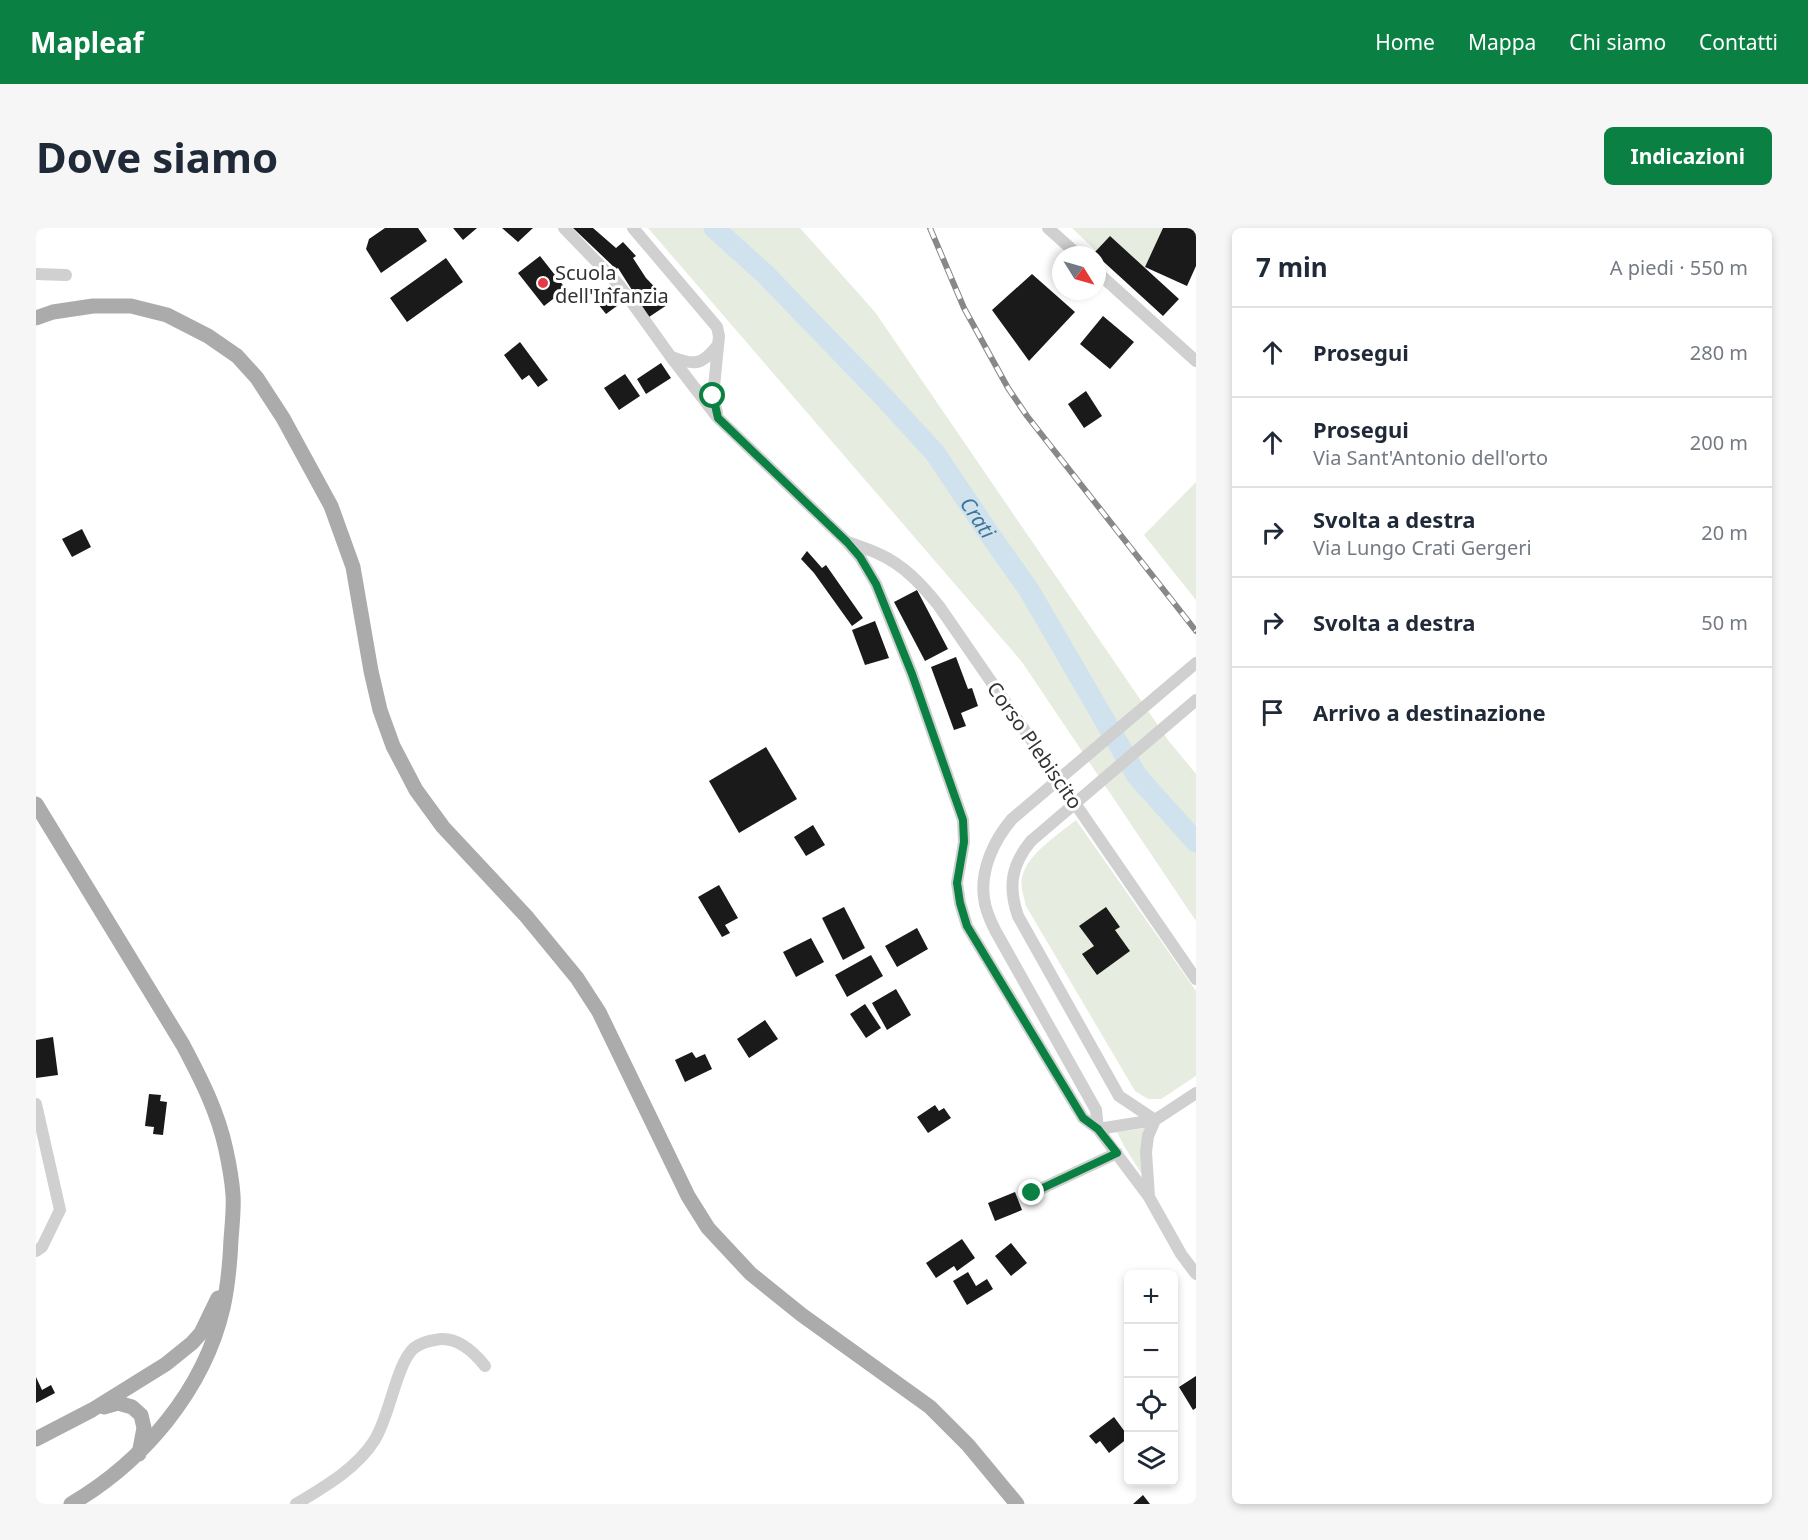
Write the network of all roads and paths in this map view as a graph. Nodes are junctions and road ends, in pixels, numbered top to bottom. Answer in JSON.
{"nodes":[{"id":1,"x":564,"y":228,"type":"edge"},
{"id":2,"x":633,"y":228,"type":"edge"},
{"id":3,"x":1048,"y":228,"type":"edge"},
{"id":4,"x":1061,"y":228,"type":"edge"},
{"id":5,"x":1068,"y":246,"type":"edge"},
{"id":6,"x":1071,"y":246,"type":"edge"},
{"id":7,"x":36,"y":274,"type":"edge"},
{"id":8,"x":66,"y":274,"type":"dead end"},
{"id":9,"x":1106,"y":280,"type":"edge"},
{"id":10,"x":36,"y":318,"type":"edge"},
{"id":11,"x":718,"y":345,"type":"junction"},
{"id":12,"x":670,"y":357,"type":"junction"},
{"id":13,"x":1196,"y":361,"type":"edge"},
{"id":14,"x":718,"y":418,"type":"junction"},
{"id":15,"x":847,"y":542,"type":"junction"},
{"id":16,"x":1196,"y":663,"type":"edge"},
{"id":17,"x":1196,"y":700,"type":"edge"},
{"id":18,"x":36,"y":804,"type":"edge"},
{"id":19,"x":1196,"y":979,"type":"edge"},
{"id":20,"x":1196,"y":1093,"type":"edge"},
{"id":21,"x":36,"y":1106,"type":"edge"},
{"id":22,"x":1155,"y":1120,"type":"junction"},
{"id":23,"x":1098,"y":1129,"type":"junction"},
{"id":24,"x":1117,"y":1153,"type":"junction"},
{"id":25,"x":1032,"y":1193,"type":"dead end"},
{"id":26,"x":1149,"y":1197,"type":"junction"},
{"id":27,"x":36,"y":1251,"type":"edge"},
{"id":28,"x":229,"y":1273,"type":"junction"},
{"id":29,"x":1196,"y":1274,"type":"edge"},
{"id":30,"x":485,"y":1366,"type":"dead end"},
{"id":31,"x":92,"y":1410,"type":"junction"},
{"id":32,"x":36,"y":1439,"type":"edge"},
{"id":33,"x":139,"y":1454,"type":"junction"},
{"id":34,"x":71,"y":1504,"type":"edge"},
{"id":35,"x":296,"y":1504,"type":"edge"},
{"id":36,"x":1017,"y":1504,"type":"edge"}],
"edges":[{"from":1,"to":12,"type":"street"},
{"from":2,"to":11,"type":"street"},
{"from":3,"to":5,"type":"street"},
{"from":4,"to":6,"type":"street"},
{"from":7,"to":8,"type":"street"},
{"from":9,"to":13,"type":"street"},
{"from":10,"to":36,"type":"main road"},
{"from":11,"to":12,"type":"street"},
{"from":11,"to":14,"type":"street"},
{"from":12,"to":14,"type":"street"},
{"from":14,"to":15,"type":"street"},
{"from":15,"to":19,"type":"street","name":"Corso Plebiscito"},
{"from":15,"to":23,"type":"street"},
{"from":16,"to":23,"type":"street","bridge":true},
{"from":17,"to":22,"type":"street","bridge":true},
{"from":18,"to":28,"type":"main road"},
{"from":20,"to":22,"type":"street"},
{"from":21,"to":27,"type":"street"},
{"from":22,"to":23,"type":"street"},
{"from":22,"to":26,"type":"street"},
{"from":23,"to":24,"type":"street"},
{"from":24,"to":25,"type":"street"},
{"from":24,"to":26,"type":"street"},
{"from":26,"to":29,"type":"street"},
{"from":28,"to":31,"type":"main road"},
{"from":28,"to":33,"type":"main road"},
{"from":30,"to":35,"type":"street"},
{"from":31,"to":32,"type":"main road"},
{"from":31,"to":33,"type":"main road"},
{"from":33,"to":34,"type":"main road"}]}
